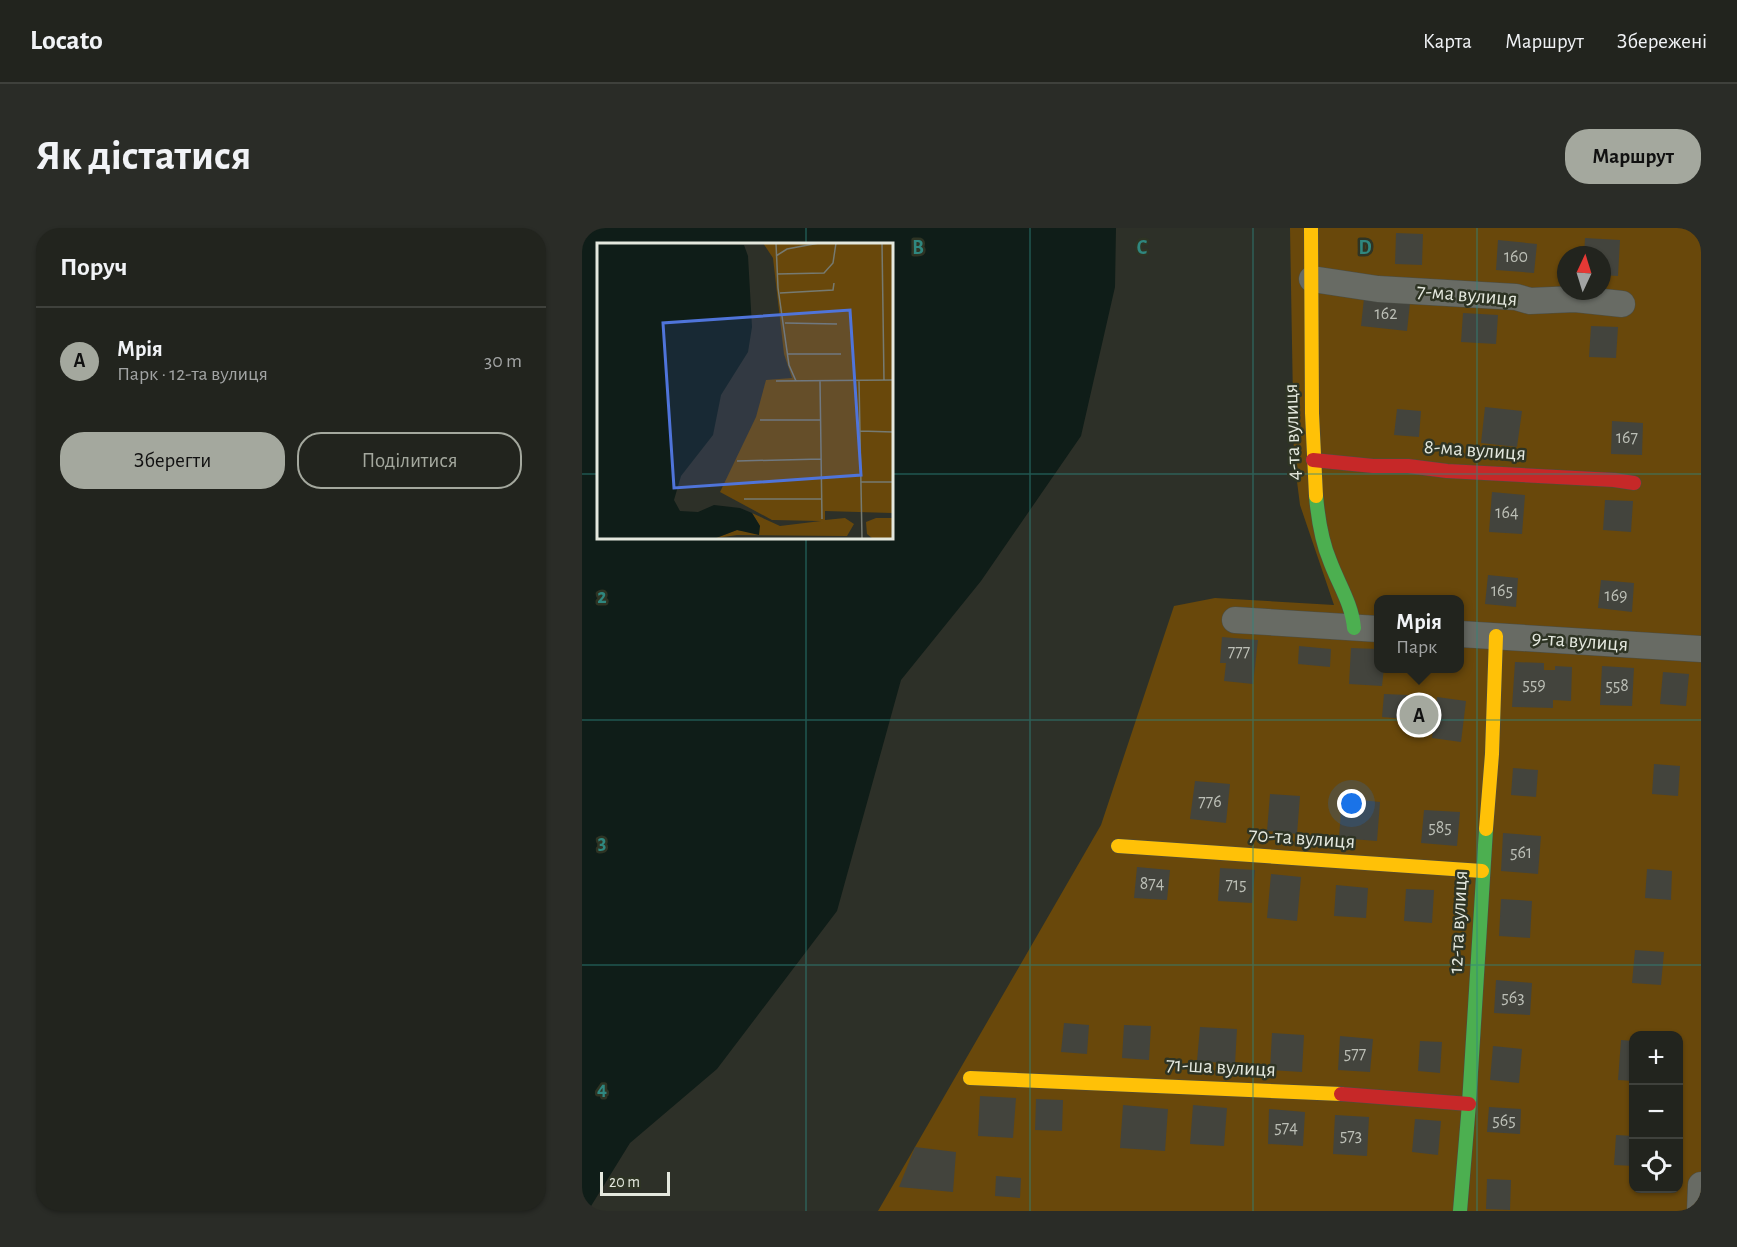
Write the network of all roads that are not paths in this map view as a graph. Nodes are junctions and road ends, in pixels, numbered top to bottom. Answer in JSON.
{"nodes":[{"id":1,"x":1311,"y":228,"type":"edge"},
{"id":2,"x":1312,"y":279,"type":"junction"},
{"id":3,"x":1622,"y":304,"type":"dead end"},
{"id":4,"x":1313,"y":460,"type":"junction"},
{"id":5,"x":1634,"y":483,"type":"dead end"},
{"id":6,"x":1235,"y":620,"type":"dead end"},
{"id":7,"x":1366,"y":628,"type":"edge"},
{"id":8,"x":1464,"y":634,"type":"edge"},
{"id":9,"x":1496,"y":636,"type":"junction"},
{"id":10,"x":1701,"y":649,"type":"edge"},
{"id":11,"x":1118,"y":846,"type":"dead end"},
{"id":12,"x":1482,"y":871,"type":"junction"},
{"id":13,"x":970,"y":1078,"type":"dead end"},
{"id":14,"x":1469,"y":1104,"type":"junction"},
{"id":15,"x":1701,"y":1185,"type":"edge"},
{"id":16,"x":1461,"y":1211,"type":"edge"},
{"id":17,"x":1700,"y":1211,"type":"edge"}],
"edges":[{"from":1,"to":2,"type":"street","name":"4-та вулиця"},
{"from":2,"to":3,"type":"street","name":"7-ма вулиця"},
{"from":2,"to":4,"type":"street","name":"4-та вулиця"},
{"from":4,"to":5,"type":"street","name":"8-ма вулиця"},
{"from":4,"to":7,"type":"street","name":"4-та вулиця"},
{"from":6,"to":7,"type":"street"},
{"from":8,"to":9,"type":"street","name":"9-та вулиця"},
{"from":9,"to":10,"type":"street","name":"9-та вулиця"},
{"from":9,"to":12,"type":"street","name":"12-та вулиця"},
{"from":11,"to":12,"type":"street","name":"70-та вулиця"},
{"from":12,"to":14,"type":"street","name":"12-та вулиця"},
{"from":13,"to":14,"type":"street","name":"71-ша вулиця"},
{"from":14,"to":16,"type":"street","name":"12-та вулиця"},
{"from":15,"to":17,"type":"street"}]}
